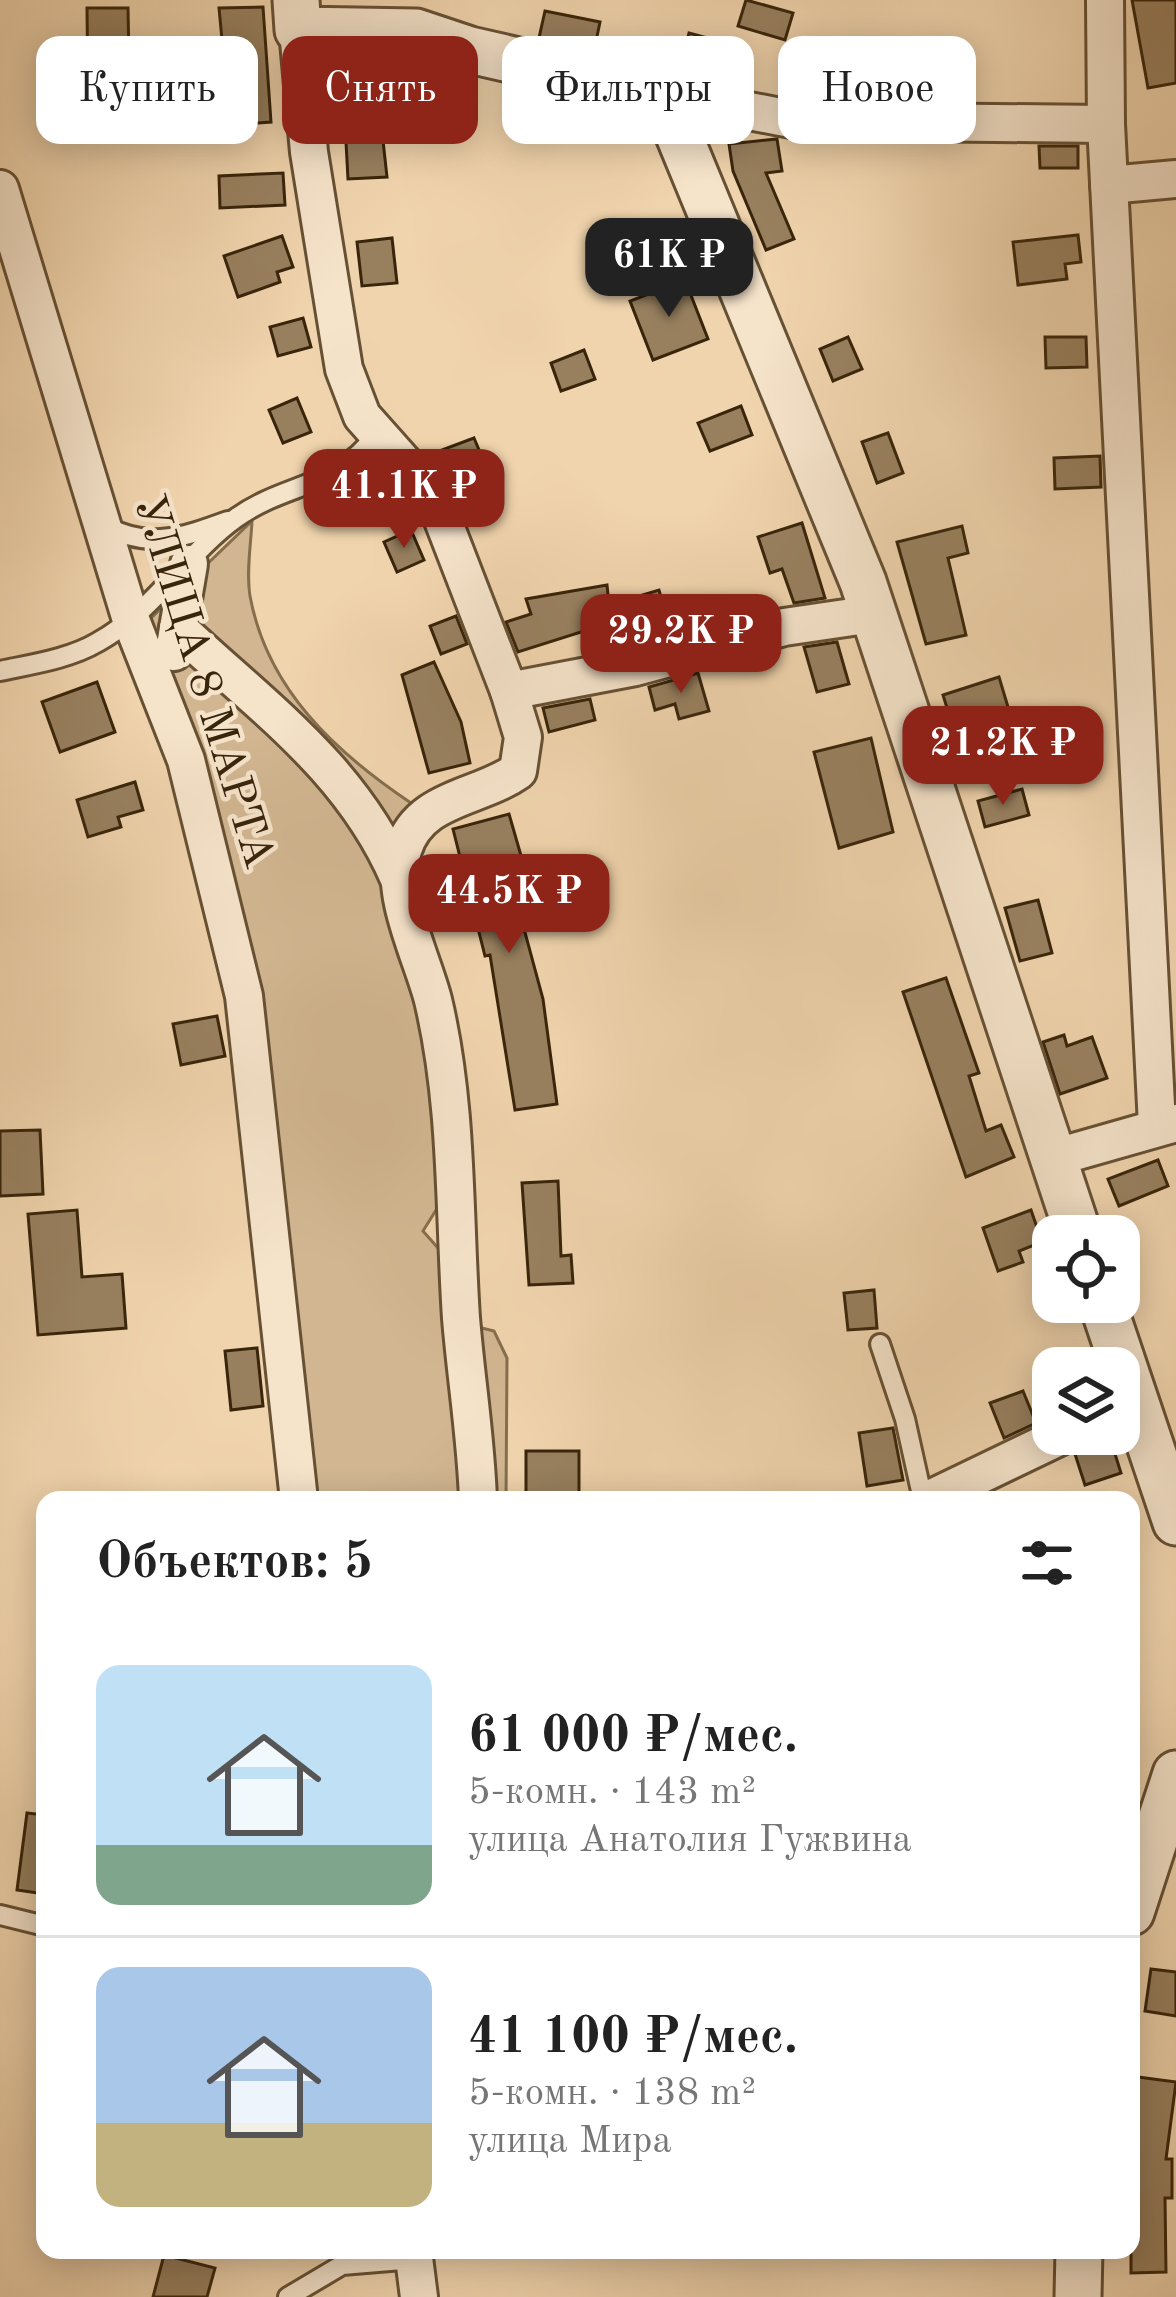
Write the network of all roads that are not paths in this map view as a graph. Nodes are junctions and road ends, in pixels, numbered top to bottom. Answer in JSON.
{"nodes":[{"id":1,"x":1105,"y":0,"type":"edge"},
{"id":2,"x":297,"y":15,"type":"edge"},
{"id":3,"x":502,"y":57,"type":"edge"},
{"id":4,"x":754,"y":113,"type":"edge"},
{"id":5,"x":1106,"y":124,"type":"junction"},
{"id":6,"x":682,"y":144,"type":"edge"},
{"id":7,"x":1176,"y":179,"type":"edge"},
{"id":8,"x":1109,"y":185,"type":"junction"},
{"id":9,"x":0,"y":189,"type":"edge"},
{"id":10,"x":377,"y":434,"type":"junction"},
{"id":11,"x":236,"y":518,"type":"junction"},
{"id":12,"x":102,"y":524,"type":"junction"},
{"id":13,"x":189,"y":563,"type":"junction"},
{"id":14,"x":873,"y":614,"type":"junction"},
{"id":15,"x":131,"y":620,"type":"junction"},
{"id":16,"x":178,"y":628,"type":"junction"},
{"id":17,"x":0,"y":671,"type":"edge"},
{"id":18,"x":509,"y":691,"type":"junction"},
{"id":19,"x":166,"y":709,"type":"junction"},
{"id":20,"x":400,"y":880,"type":"junction"},
{"id":21,"x":1165,"y":1021,"type":"edge"},
{"id":22,"x":1166,"y":1124,"type":"edge"},
{"id":23,"x":1053,"y":1158,"type":"junction"},
{"id":24,"x":1072,"y":1215,"type":"edge"},
{"id":25,"x":880,"y":1344,"type":"dead end"},
{"id":26,"x":1140,"y":1436,"type":"edge"},
{"id":27,"x":1032,"y":1450,"type":"edge"},
{"id":28,"x":298,"y":1491,"type":"edge"},
{"id":29,"x":477,"y":1491,"type":"edge"},
{"id":30,"x":923,"y":1491,"type":"edge"},
{"id":31,"x":944,"y":1491,"type":"edge"},
{"id":32,"x":1176,"y":1522,"type":"edge"},
{"id":33,"x":1174,"y":1785,"type":"edge"},
{"id":34,"x":1140,"y":1885,"type":"edge"},
{"id":35,"x":0,"y":1916,"type":"edge"},
{"id":36,"x":36,"y":1924,"type":"edge"},
{"id":37,"x":385,"y":2259,"type":"edge"},
{"id":38,"x":414,"y":2259,"type":"edge"},
{"id":39,"x":1079,"y":2259,"type":"edge"},
{"id":40,"x":288,"y":2297,"type":"edge"},
{"id":41,"x":419,"y":2297,"type":"edge"},
{"id":42,"x":1078,"y":2297,"type":"edge"}],
"edges":[{"from":1,"to":5,"type":"street"},
{"from":2,"to":3,"type":"street"},
{"from":2,"to":10,"type":"street"},
{"from":4,"to":5,"type":"street"},
{"from":5,"to":8,"type":"street"},
{"from":6,"to":14,"type":"street"},
{"from":7,"to":8,"type":"street"},
{"from":8,"to":21,"type":"street"},
{"from":9,"to":12,"type":"street","name":"УЛИЦА 8 МАРТА"},
{"from":10,"to":11,"type":"lane"},
{"from":10,"to":18,"type":"street"},
{"from":11,"to":12,"type":"lane"},
{"from":11,"to":13,"type":"lane"},
{"from":12,"to":15,"type":"street","name":"УЛИЦА 8 МАРТА"},
{"from":13,"to":15,"type":"lane"},
{"from":13,"to":16,"type":"street"},
{"from":14,"to":18,"type":"street"},
{"from":14,"to":23,"type":"street"},
{"from":15,"to":17,"type":"lane"},
{"from":15,"to":19,"type":"street","name":"УЛИЦА 8 МАРТА"},
{"from":16,"to":19,"type":"street"},
{"from":16,"to":20,"type":"street"},
{"from":18,"to":20,"type":"street"},
{"from":19,"to":28,"type":"street","name":"УЛИЦА 8 МАРТА"},
{"from":20,"to":29,"type":"street"},
{"from":21,"to":22,"type":"street"},
{"from":22,"to":23,"type":"street"},
{"from":23,"to":24,"type":"street"},
{"from":25,"to":30,"type":"lane"},
{"from":26,"to":32,"type":"street"},
{"from":27,"to":31,"type":"street"},
{"from":33,"to":34,"type":"street"},
{"from":35,"to":36,"type":"lane"},
{"from":37,"to":40,"type":"lane"},
{"from":38,"to":41,"type":"street"},
{"from":39,"to":42,"type":"street"}]}
